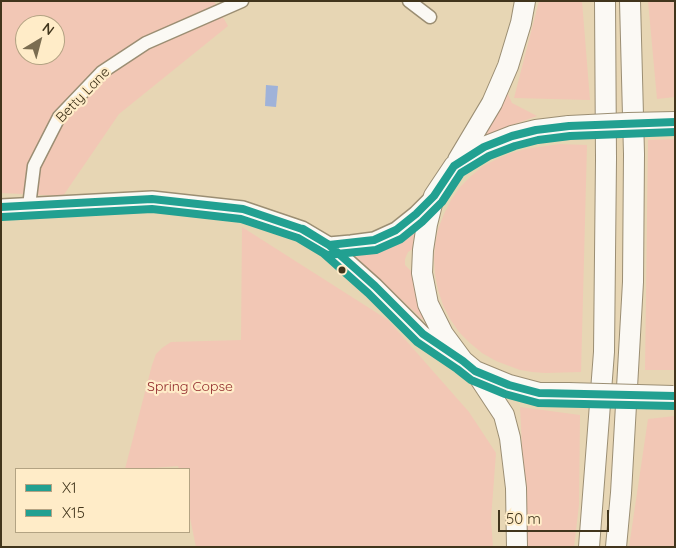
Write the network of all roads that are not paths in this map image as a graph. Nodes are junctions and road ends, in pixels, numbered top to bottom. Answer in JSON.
{"nodes":[{"id":1,"x":242,"y":1,"type":"edge"},
{"id":2,"x":409,"y":1,"type":"edge"},
{"id":3,"x":525,"y":1,"type":"edge"},
{"id":4,"x":605,"y":1,"type":"edge"},
{"id":5,"x":630,"y":1,"type":"edge"},
{"id":6,"x":430,"y":17,"type":"dead end"},
{"id":7,"x":675,"y":122,"type":"edge"},
{"id":8,"x":454,"y":166,"type":"junction"},
{"id":9,"x":434,"y":196,"type":"junction"},
{"id":10,"x":29,"y":206,"type":"junction"},
{"id":11,"x":1,"y":207,"type":"edge"},
{"id":12,"x":329,"y":244,"type":"junction"},
{"id":13,"x":469,"y":366,"type":"junction"},
{"id":14,"x":674,"y":396,"type":"edge"},
{"id":15,"x":517,"y":547,"type":"edge"},
{"id":16,"x":589,"y":547,"type":"edge"},
{"id":17,"x":616,"y":547,"type":"edge"}],
"edges":[{"from":1,"to":10,"type":"street","name":"Betty Lane"},
{"from":2,"to":6,"type":"street"},
{"from":3,"to":8,"type":"highway"},
{"from":4,"to":16,"type":"highway"},
{"from":5,"to":17,"type":"highway"},
{"from":7,"to":8,"type":"highway","bridge":true},
{"from":8,"to":9,"type":"highway"},
{"from":9,"to":12,"type":"street"},
{"from":9,"to":13,"type":"highway"},
{"from":10,"to":11,"type":"street"},
{"from":10,"to":12,"type":"street"},
{"from":12,"to":13,"type":"street"},
{"from":13,"to":14,"type":"highway","bridge":true},
{"from":13,"to":15,"type":"highway"}]}
